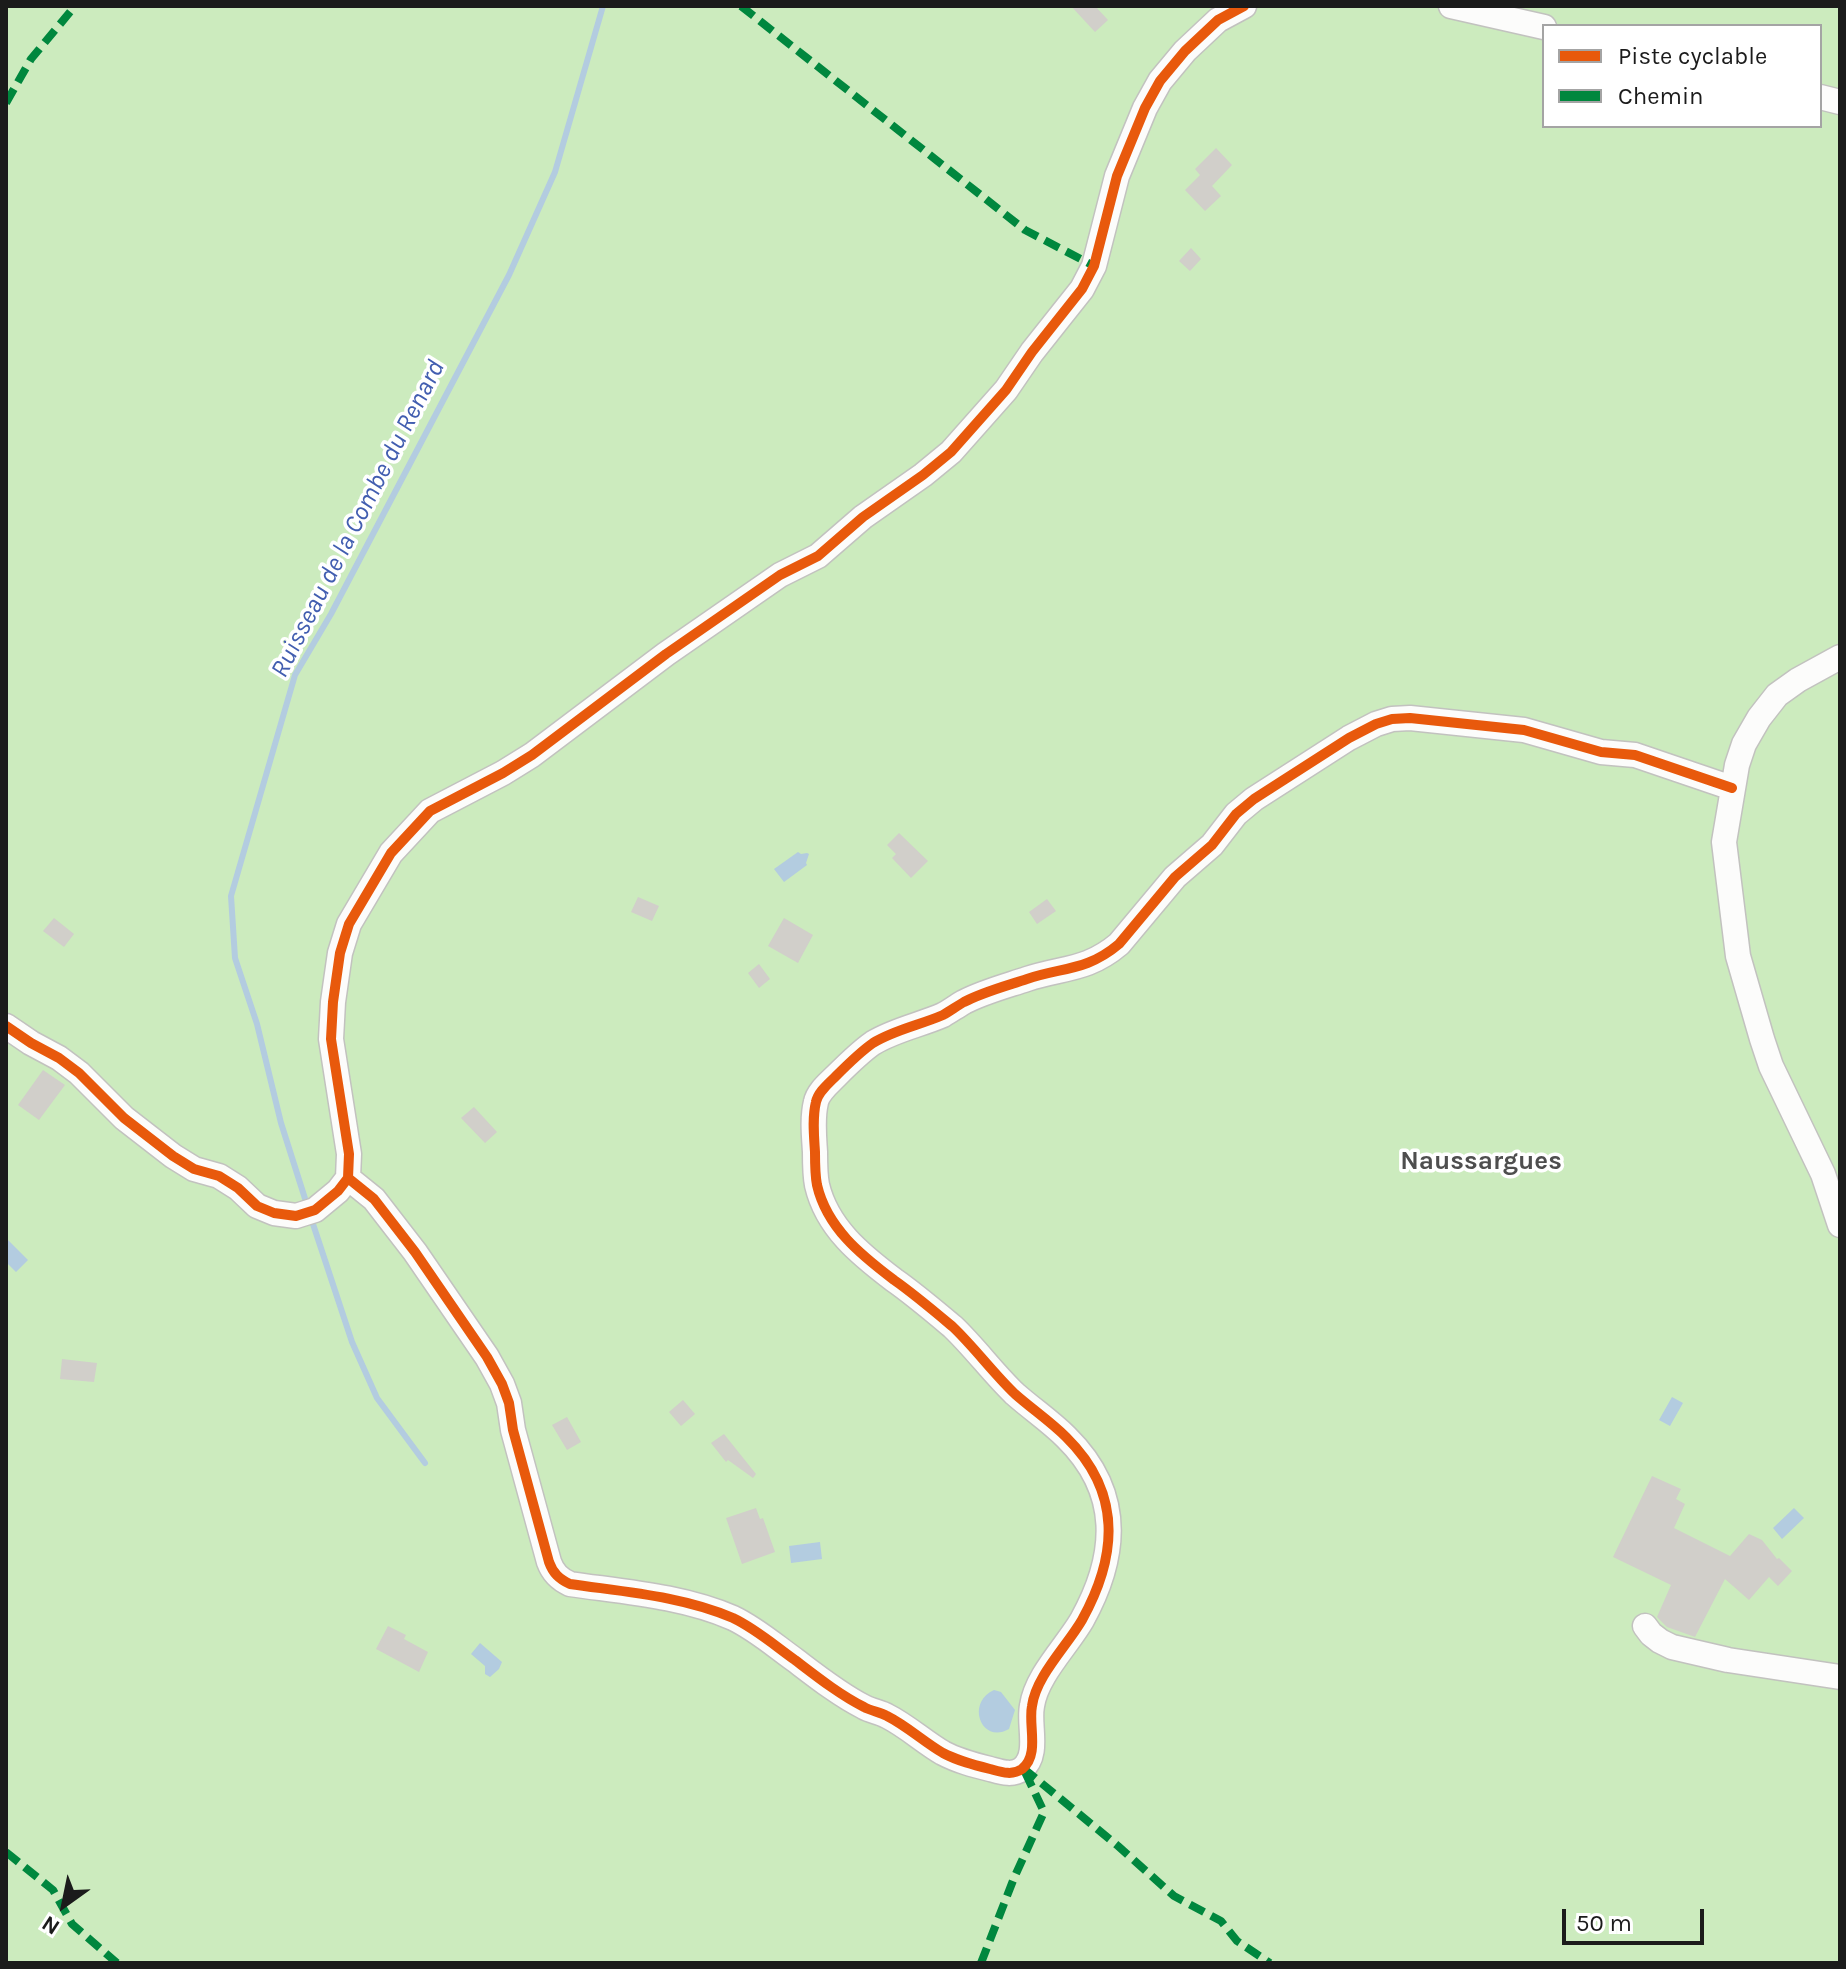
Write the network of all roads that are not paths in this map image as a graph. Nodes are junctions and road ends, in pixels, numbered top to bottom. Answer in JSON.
{"nodes":[{"id":1,"x":1244,"y":6,"type":"edge"},
{"id":2,"x":1451,"y":6,"type":"edge"},
{"id":3,"x":1542,"y":27,"type":"edge"},
{"id":4,"x":1840,"y":657,"type":"edge"},
{"id":5,"x":1732,"y":788,"type":"junction"},
{"id":6,"x":6,"y":1026,"type":"edge"},
{"id":7,"x":348,"y":1178,"type":"junction"},
{"id":8,"x":1840,"y":1225,"type":"edge"},
{"id":9,"x":1645,"y":1626,"type":"dead end"},
{"id":10,"x":1840,"y":1677,"type":"edge"}],
"edges":[{"from":1,"to":7,"type":"street"},
{"from":2,"to":3,"type":"street"},
{"from":4,"to":5,"type":"street"},
{"from":5,"to":7,"type":"street"},
{"from":5,"to":8,"type":"street"},
{"from":6,"to":7,"type":"street"},
{"from":9,"to":10,"type":"street"}]}
